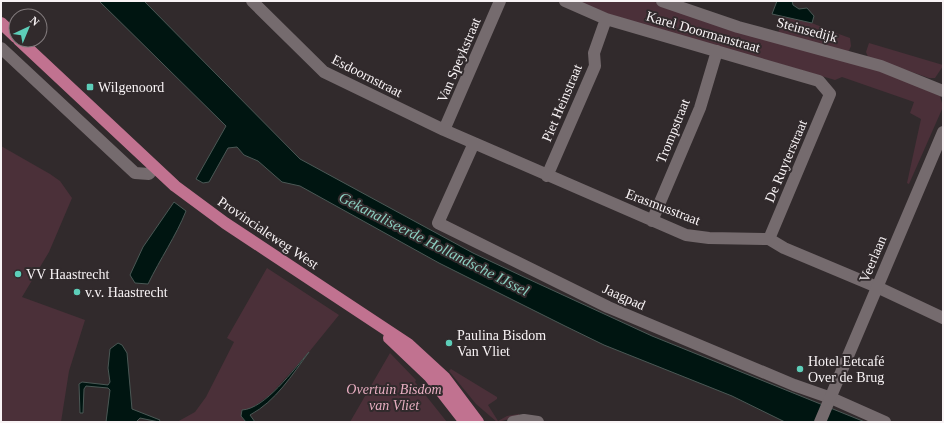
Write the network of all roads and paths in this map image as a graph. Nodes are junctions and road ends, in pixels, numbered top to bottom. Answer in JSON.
{"nodes":[{"id":1,"x":252,"y":1,"type":"edge"},
{"id":2,"x":500,"y":1,"type":"edge"},
{"id":3,"x":565,"y":1,"type":"edge"},
{"id":4,"x":662,"y":1,"type":"edge"},
{"id":5,"x":606,"y":19,"type":"junction"},
{"id":6,"x":1,"y":48,"type":"edge"},
{"id":7,"x":27,"y":48,"type":"edge"},
{"id":8,"x":717,"y":51,"type":"junction"},
{"id":9,"x":943,"y":91,"type":"edge"},
{"id":10,"x":830,"y":94,"type":"joint"},
{"id":11,"x":444,"y":130,"type":"junction"},
{"id":12,"x":943,"y":132,"type":"edge"},
{"id":13,"x":474,"y":143,"type":"junction"},
{"id":14,"x":154,"y":168,"type":"junction"},
{"id":15,"x":547,"y":176,"type":"junction"},
{"id":16,"x":652,"y":221,"type":"junction"},
{"id":17,"x":769,"y":239,"type":"junction"},
{"id":18,"x":877,"y":287,"type":"junction"},
{"id":19,"x":943,"y":318,"type":"edge"},
{"id":20,"x":369,"y":319,"type":"junction"},
{"id":21,"x":829,"y":402,"type":"junction"},
{"id":22,"x":466,"y":422,"type":"edge"},
{"id":23,"x":478,"y":422,"type":"edge"},
{"id":24,"x":513,"y":422,"type":"edge"},
{"id":25,"x":538,"y":422,"type":"edge"},
{"id":26,"x":820,"y":422,"type":"edge"},
{"id":27,"x":885,"y":422,"type":"edge"}],
"edges":[{"from":1,"to":11,"type":"street","name":"Esdoornstraat"},
{"from":2,"to":11,"type":"street","name":"Van Speykstraat"},
{"from":3,"to":5,"type":"street","name":"Karel Doormanstraat"},
{"from":4,"to":9,"type":"street","name":"Steinsedijk"},
{"from":5,"to":8,"type":"street","name":"Karel Doormanstraat"},
{"from":5,"to":15,"type":"street","name":"Piet Heinstraat"},
{"from":6,"to":14,"type":"street"},
{"from":7,"to":14,"type":"main road","name":"Provincialeweg West"},
{"from":8,"to":10,"type":"street","name":"Karel Doormanstraat"},
{"from":8,"to":16,"type":"street","name":"Trompstraat"},
{"from":10,"to":17,"type":"street","name":"De Ruyterstraat"},
{"from":11,"to":13,"type":"street","name":"Erasmusstraat"},
{"from":12,"to":18,"type":"street","name":"Veerlaan"},
{"from":13,"to":15,"type":"street","name":"Erasmusstraat"},
{"from":13,"to":21,"type":"street","name":"Jaagpad"},
{"from":14,"to":20,"type":"main road","name":"Provincialeweg West"},
{"from":15,"to":16,"type":"street","name":"Erasmusstraat"},
{"from":16,"to":17,"type":"street","name":"Erasmusstraat"},
{"from":17,"to":18,"type":"street"},
{"from":18,"to":19,"type":"street"},
{"from":18,"to":21,"type":"street","name":"Veerlaan"},
{"from":20,"to":22,"type":"main road","name":"Provincialeweg West"},
{"from":20,"to":23,"type":"main road","name":"Provincialeweg West"},
{"from":21,"to":26,"type":"street","name":"Veerlaan"},
{"from":21,"to":27,"type":"street","name":"Jaagpad"},
{"from":24,"to":25,"type":"street"}]}
